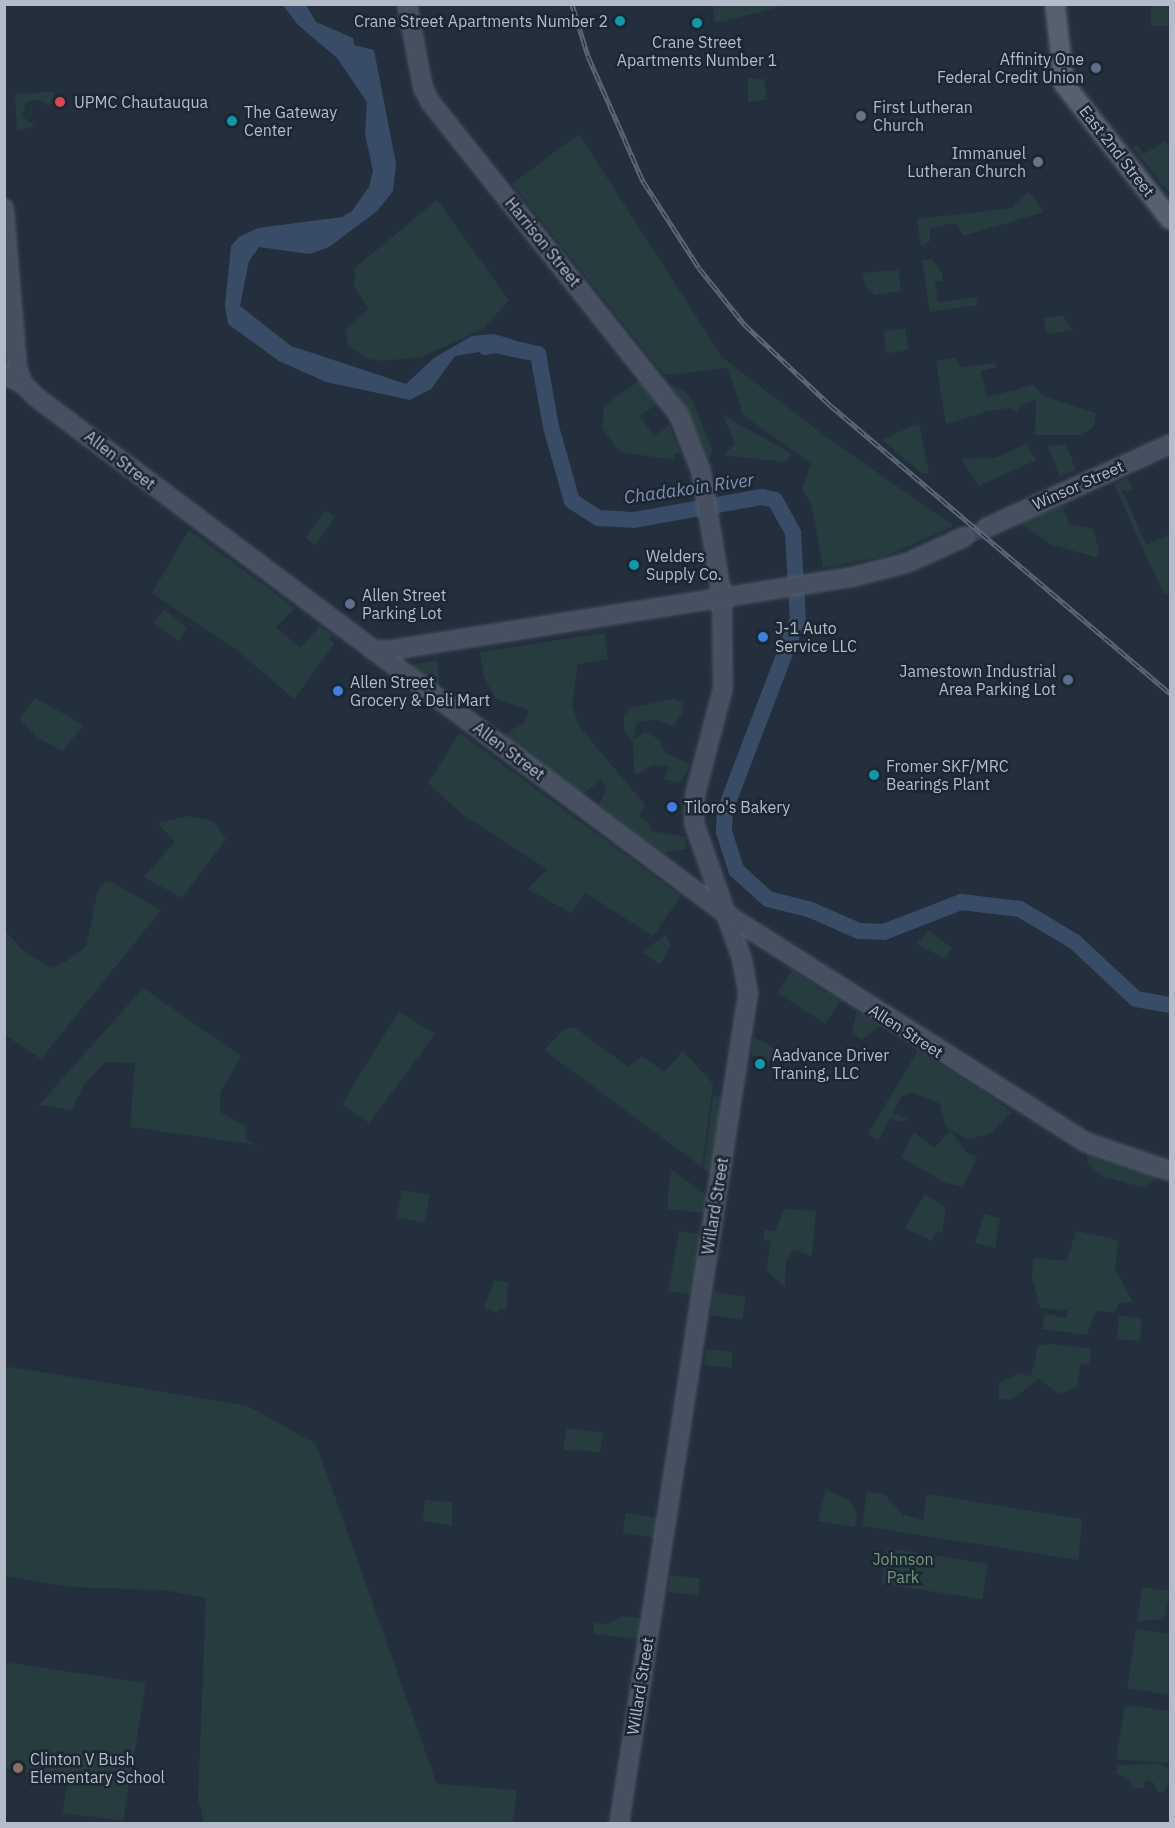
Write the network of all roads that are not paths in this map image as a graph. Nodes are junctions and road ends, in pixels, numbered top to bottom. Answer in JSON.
{"nodes":[{"id":1,"x":407,"y":4,"type":"edge"},
{"id":2,"x":1054,"y":4,"type":"edge"},
{"id":3,"x":4,"y":208,"type":"edge"},
{"id":4,"x":1170,"y":219,"type":"edge"},
{"id":5,"x":4,"y":374,"type":"edge"},
{"id":6,"x":23,"y":384,"type":"junction"},
{"id":7,"x":1170,"y":444,"type":"edge"},
{"id":8,"x":986,"y":528,"type":"tunnel mouth"},
{"id":9,"x":964,"y":537,"type":"tunnel mouth"},
{"id":10,"x":723,"y":597,"type":"junction"},
{"id":11,"x":439,"y":642,"type":"junction"},
{"id":12,"x":404,"y":648,"type":"junction"},
{"id":13,"x":373,"y":650,"type":"junction"},
{"id":14,"x":393,"y":664,"type":"junction"},
{"id":15,"x":726,"y":914,"type":"junction"},
{"id":16,"x":1170,"y":1171,"type":"edge"},
{"id":17,"x":619,"y":1824,"type":"edge"}],
"edges":[{"from":1,"to":10,"type":"street","name":"Harrison Street"},
{"from":2,"to":4,"type":"main road","name":"East 2nd Street"},
{"from":3,"to":6,"type":"street"},
{"from":5,"to":6,"type":"street","name":"Allen Street"},
{"from":6,"to":13,"type":"street","name":"Allen Street"},
{"from":7,"to":8,"type":"street","name":"Winsor Street"},
{"from":9,"to":10,"type":"street"},
{"from":10,"to":11,"type":"street"},
{"from":10,"to":15,"type":"street","name":"Willard Street"},
{"from":11,"to":12,"type":"street"},
{"from":11,"to":14,"type":"street"},
{"from":12,"to":13,"type":"street"},
{"from":12,"to":14,"type":"street"},
{"from":13,"to":14,"type":"street","name":"Allen Street"},
{"from":14,"to":15,"type":"street","name":"Allen Street"},
{"from":15,"to":16,"type":"street","name":"Allen Street"},
{"from":15,"to":17,"type":"street","name":"Willard Street"}]}
